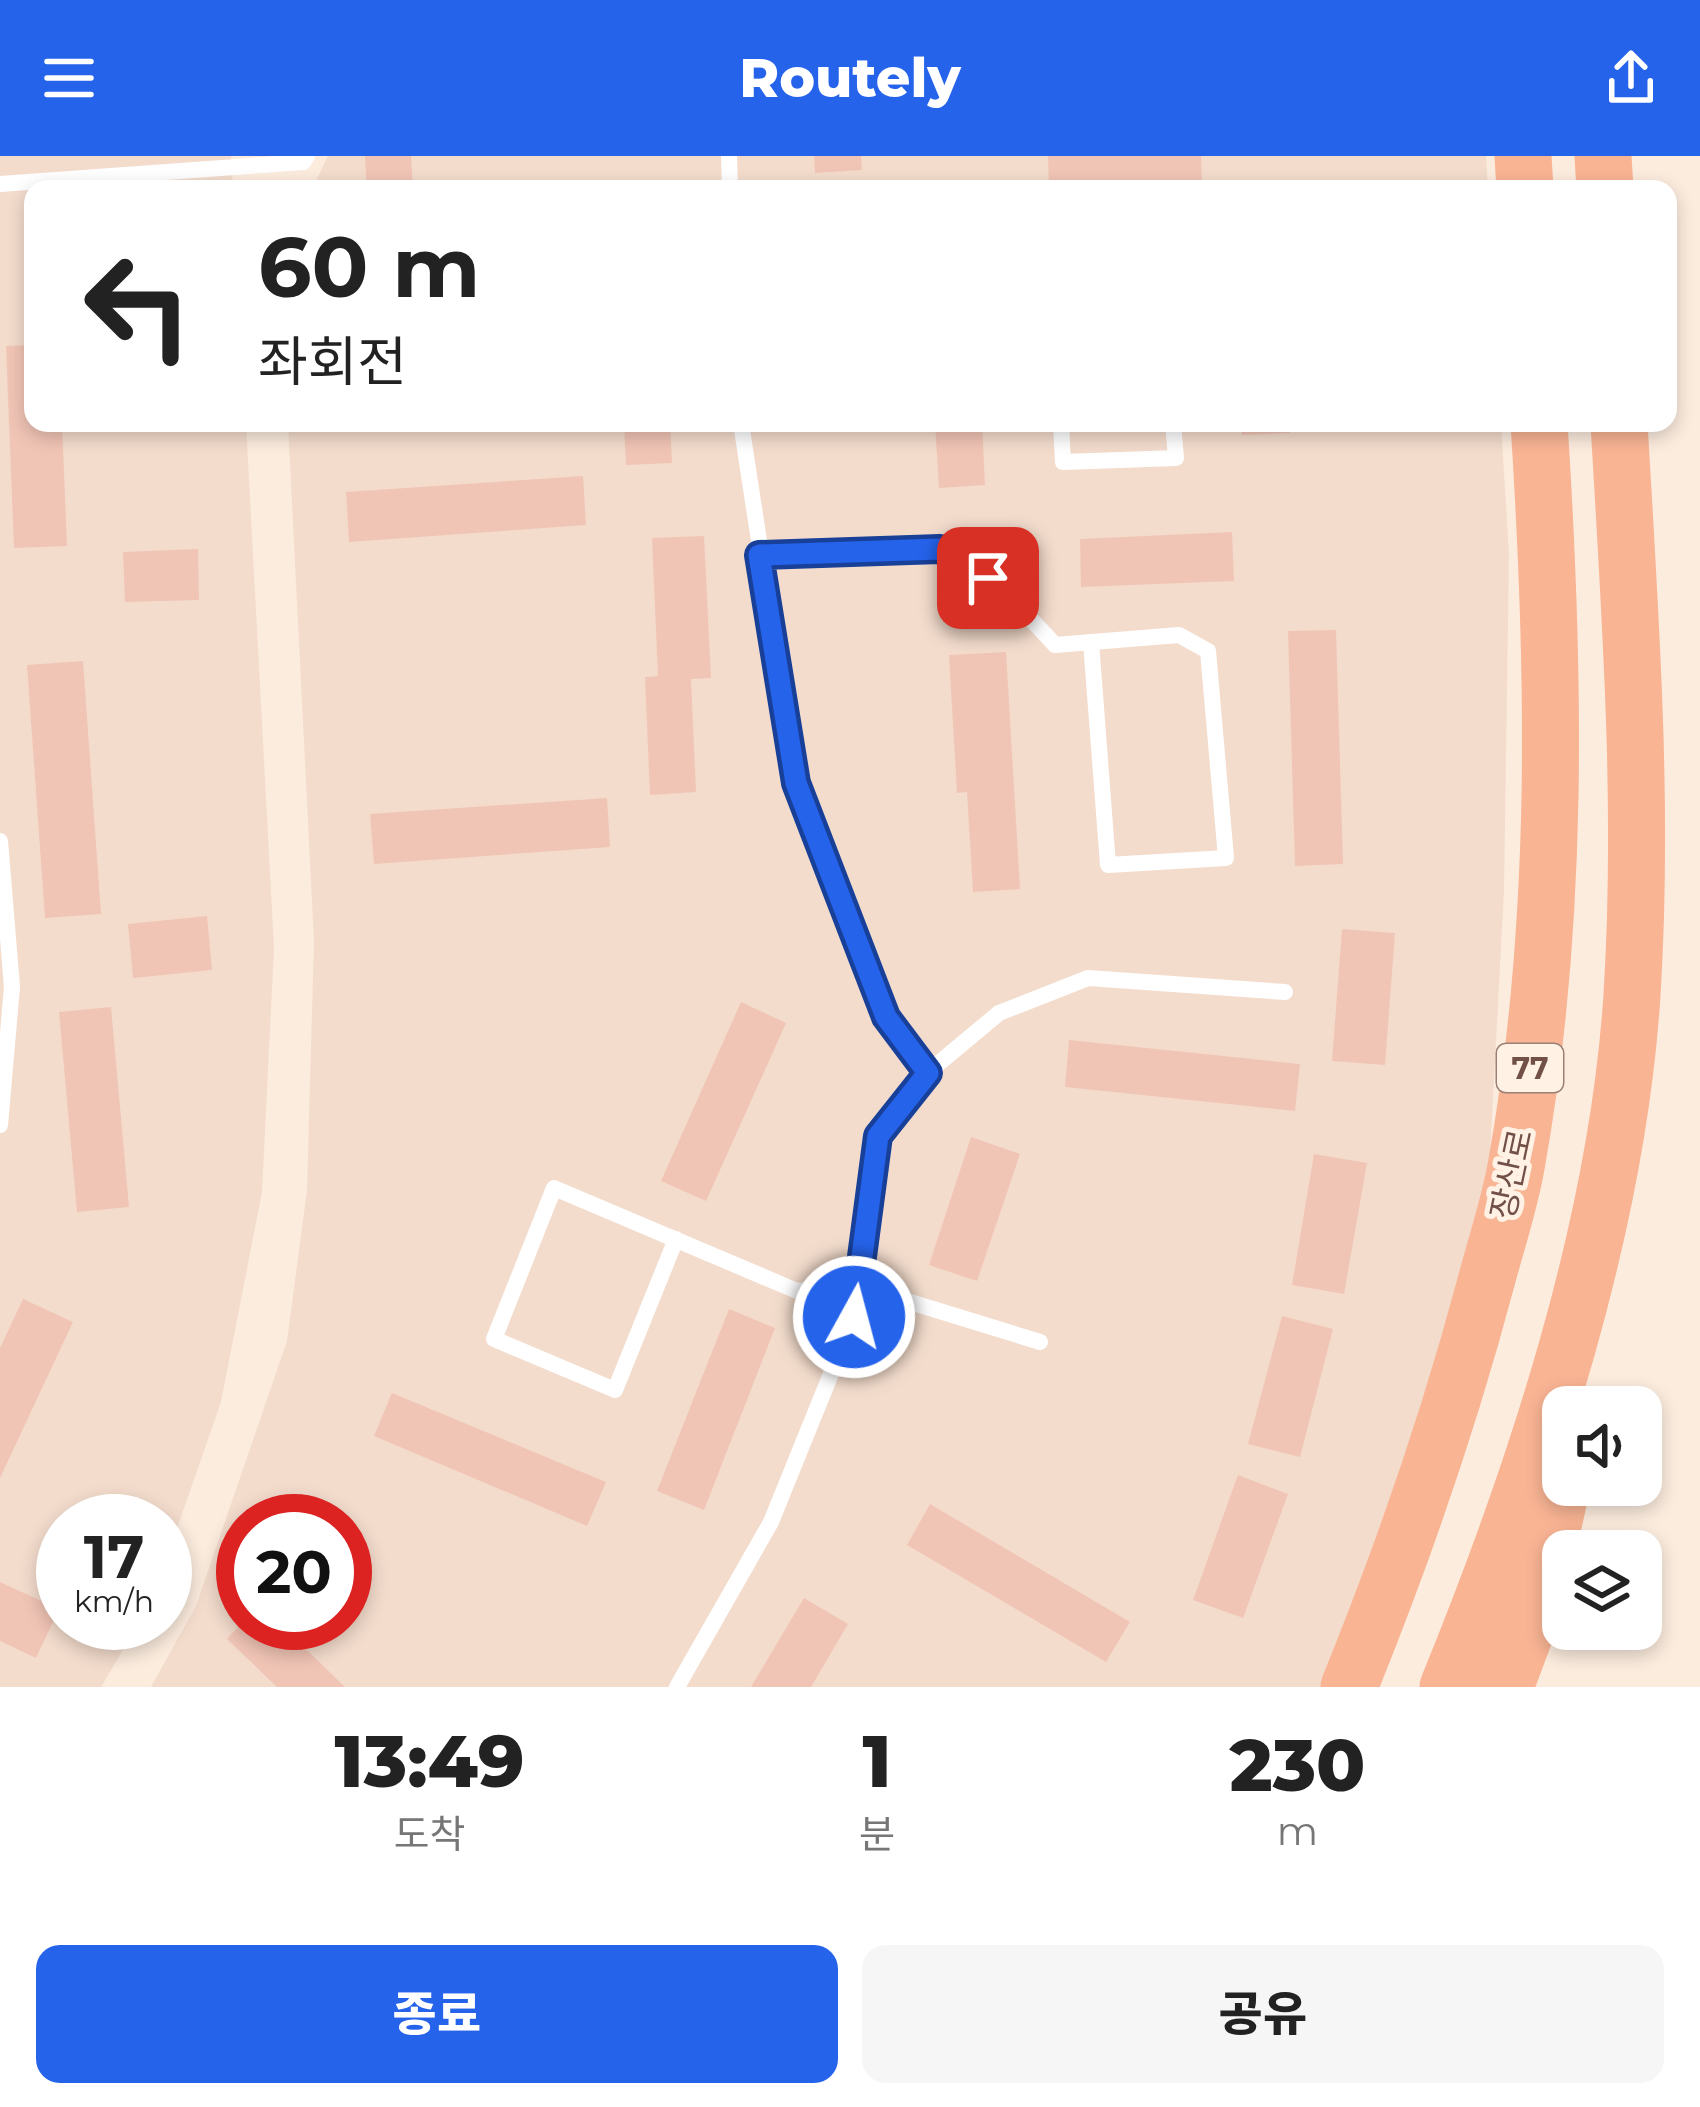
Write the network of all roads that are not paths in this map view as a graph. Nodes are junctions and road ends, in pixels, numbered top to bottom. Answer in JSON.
{"nodes":[{"id":1,"x":307,"y":156,"type":"edge"},
{"id":2,"x":55,"y":180,"type":"edge"},
{"id":3,"x":742,"y":432,"type":"edge"},
{"id":4,"x":1061,"y":432,"type":"edge"},
{"id":5,"x":1174,"y":432,"type":"edge"},
{"id":6,"x":1540,"y":432,"type":"edge"},
{"id":7,"x":1620,"y":432,"type":"edge"},
{"id":8,"x":1648,"y":432,"type":"edge"},
{"id":9,"x":759,"y":555,"type":"junction"},
{"id":10,"x":1655,"y":555,"type":"dead end"},
{"id":11,"x":1091,"y":642,"type":"junction"},
{"id":12,"x":0,"y":841,"type":"edge"},
{"id":13,"x":1285,"y":992,"type":"dead end"},
{"id":14,"x":928,"y":1073,"type":"junction"},
{"id":15,"x":0,"y":1125,"type":"edge"},
{"id":16,"x":676,"y":1239,"type":"junction"},
{"id":17,"x":858,"y":1286,"type":"junction"},
{"id":18,"x":1040,"y":1342,"type":"dead end"},
{"id":19,"x":1554,"y":1386,"type":"edge"},
{"id":20,"x":1542,"y":1422,"type":"edge"},
{"id":21,"x":1557,"y":1506,"type":"edge"},
{"id":22,"x":677,"y":1687,"type":"edge"},
{"id":23,"x":1349,"y":1687,"type":"edge"},
{"id":24,"x":1448,"y":1687,"type":"edge"},
{"id":25,"x":1505,"y":1687,"type":"edge"}],
"edges":[{"from":1,"to":2,"type":"lane"},
{"from":3,"to":9,"type":"lane"},
{"from":4,"to":5,"type":"lane"},
{"from":6,"to":23,"type":"highway","name":"장산로","number":"77"},
{"from":7,"to":19,"type":"highway"},
{"from":8,"to":10,"type":"highway"},
{"from":9,"to":11,"type":"lane"},
{"from":9,"to":14,"type":"lane"},
{"from":11,"to":11,"type":"lane"},
{"from":12,"to":15,"type":"lane"},
{"from":13,"to":14,"type":"lane"},
{"from":14,"to":17,"type":"lane"},
{"from":16,"to":16,"type":"lane"},
{"from":16,"to":17,"type":"lane"},
{"from":17,"to":18,"type":"lane"},
{"from":17,"to":22,"type":"lane"},
{"from":20,"to":24,"type":"highway"},
{"from":21,"to":25,"type":"highway"}]}
